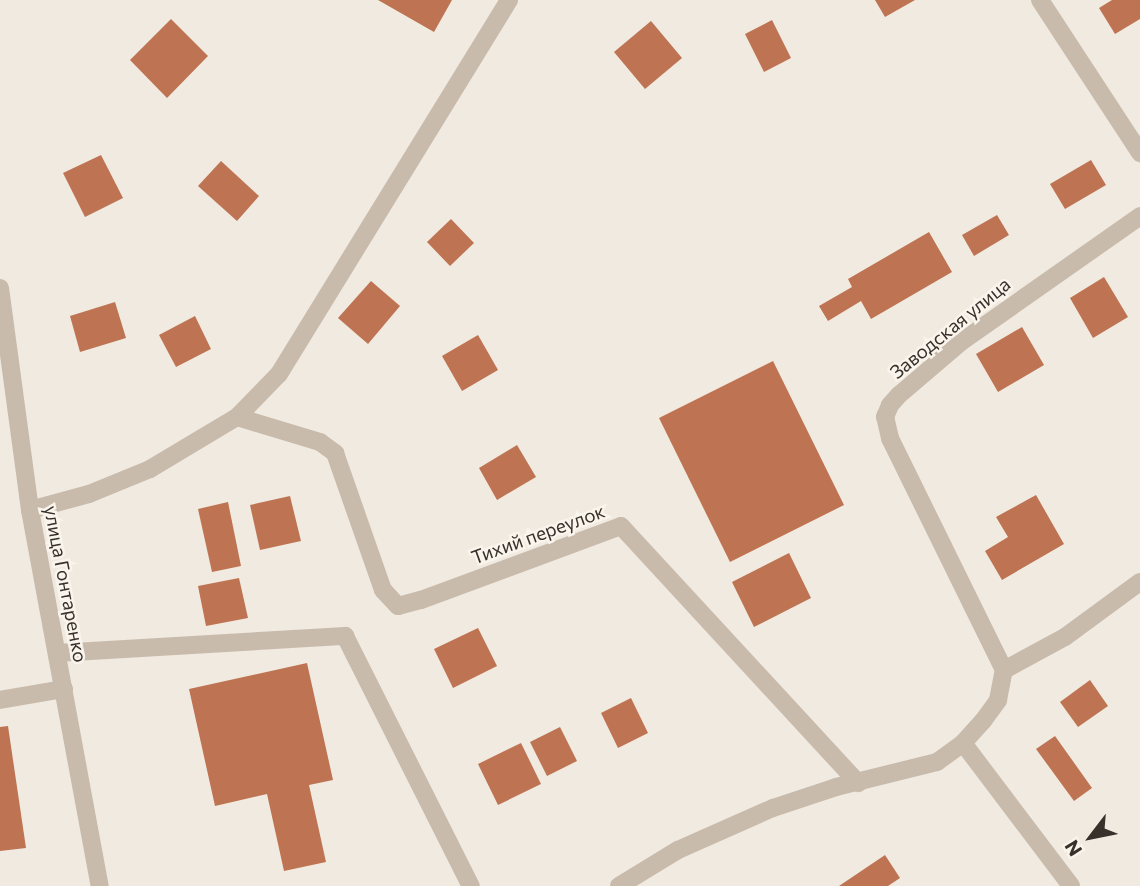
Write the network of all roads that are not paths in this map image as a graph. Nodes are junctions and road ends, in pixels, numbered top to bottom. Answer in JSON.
{"nodes":[{"id":1,"x":509,"y":0,"type":"edge"},
{"id":2,"x":1040,"y":0,"type":"edge"},
{"id":3,"x":1140,"y":153,"type":"edge"},
{"id":4,"x":1140,"y":216,"type":"edge"},
{"id":5,"x":0,"y":288,"type":"edge"},
{"id":6,"x":236,"y":416,"type":"junction"},
{"id":7,"x":30,"y":510,"type":"junction"},
{"id":8,"x":1140,"y":582,"type":"edge"},
{"id":9,"x":57,"y":653,"type":"junction"},
{"id":10,"x":1004,"y":670,"type":"junction"},
{"id":11,"x":64,"y":689,"type":"junction"},
{"id":12,"x":0,"y":700,"type":"edge"},
{"id":13,"x":964,"y":743,"type":"junction"},
{"id":14,"x":859,"y":783,"type":"junction"},
{"id":15,"x":100,"y":886,"type":"edge"},
{"id":16,"x":471,"y":886,"type":"edge"},
{"id":17,"x":619,"y":886,"type":"edge"},
{"id":18,"x":1071,"y":886,"type":"edge"}],
"edges":[{"from":1,"to":6,"type":"street"},
{"from":2,"to":3,"type":"street"},
{"from":4,"to":10,"type":"street","name":"Заводская улица"},
{"from":5,"to":7,"type":"street","name":"улица Гонтаренко"},
{"from":6,"to":7,"type":"street"},
{"from":6,"to":14,"type":"street","name":"Тихий переулок"},
{"from":7,"to":9,"type":"street","name":"улица Гонтаренко"},
{"from":8,"to":10,"type":"street"},
{"from":9,"to":11,"type":"street","name":"улица Гонтаренко"},
{"from":9,"to":16,"type":"street"},
{"from":10,"to":13,"type":"street"},
{"from":11,"to":12,"type":"street"},
{"from":11,"to":15,"type":"street","name":"улица Гонтаренко"},
{"from":13,"to":14,"type":"street"},
{"from":13,"to":18,"type":"street"},
{"from":14,"to":17,"type":"street"}]}
